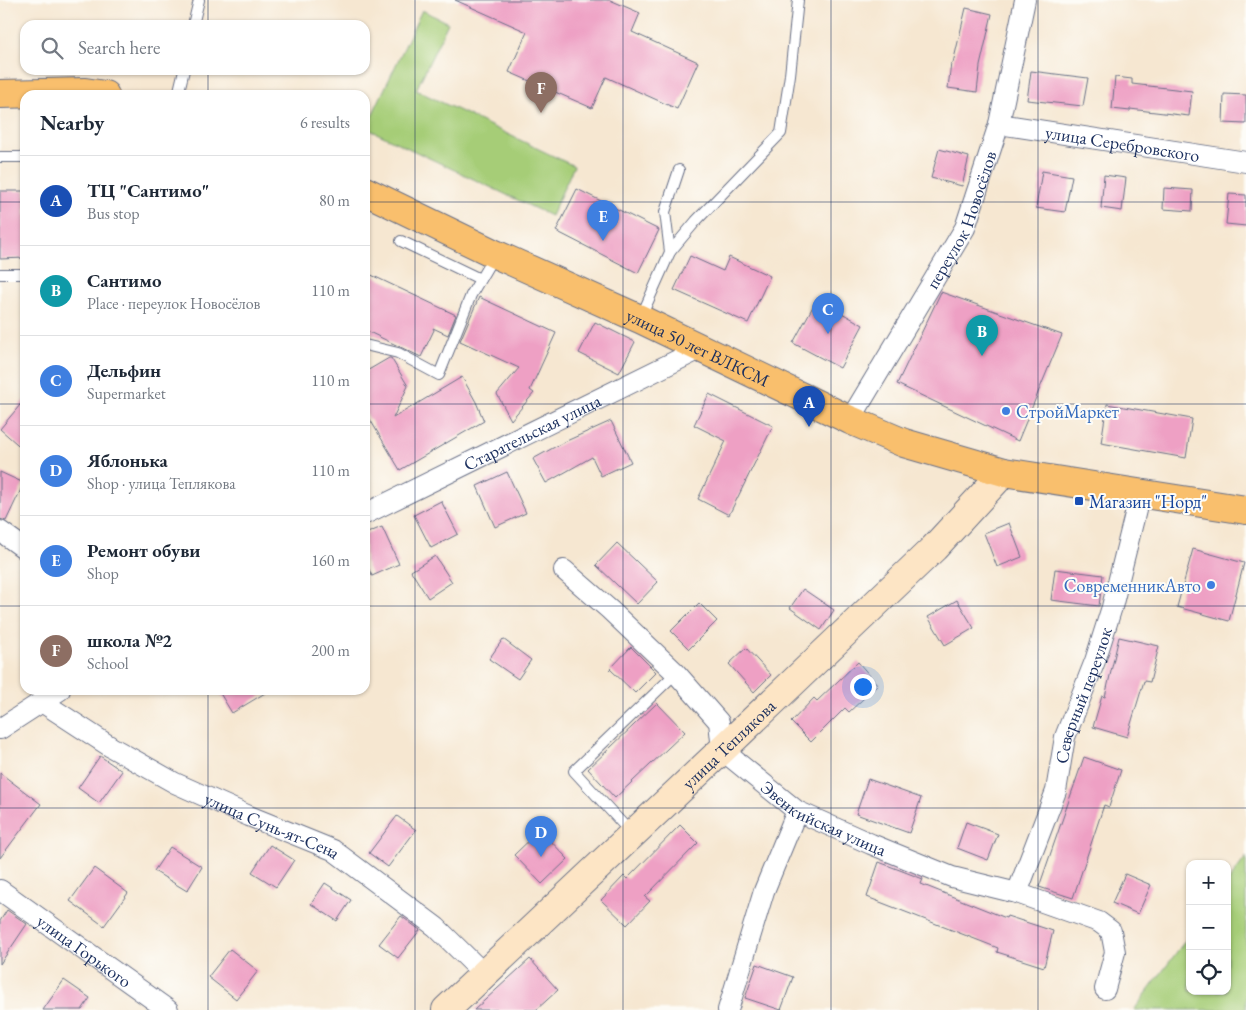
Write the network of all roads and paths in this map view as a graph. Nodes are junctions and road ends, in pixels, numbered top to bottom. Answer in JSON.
{"nodes":[{"id":1,"x":199,"y":0,"type":"edge"},
{"id":2,"x":798,"y":0,"type":"edge"},
{"id":3,"x":1025,"y":0,"type":"edge"},
{"id":4,"x":194,"y":20,"type":"edge"},
{"id":5,"x":183,"y":75,"type":"edge"},
{"id":6,"x":179,"y":90,"type":"edge"},
{"id":7,"x":0,"y":94,"type":"edge"},
{"id":8,"x":20,"y":94,"type":"edge"},
{"id":9,"x":1000,"y":124,"type":"junction"},
{"id":10,"x":0,"y":157,"type":"edge"},
{"id":11,"x":20,"y":157,"type":"edge"},
{"id":12,"x":1246,"y":162,"type":"edge"},
{"id":13,"x":679,"y":170,"type":"dead end"},
{"id":14,"x":370,"y":193,"type":"edge"},
{"id":15,"x":401,"y":241,"type":"dead end"},
{"id":16,"x":670,"y":252,"type":"junction"},
{"id":17,"x":495,"y":254,"type":"junction"},
{"id":18,"x":0,"y":274,"type":"edge"},
{"id":19,"x":20,"y":274,"type":"edge"},
{"id":20,"x":480,"y":279,"type":"junction"},
{"id":21,"x":640,"y":319,"type":"junction"},
{"id":22,"x":370,"y":345,"type":"edge"},
{"id":23,"x":700,"y":349,"type":"junction"},
{"id":24,"x":850,"y":420,"type":"junction"},
{"id":25,"x":1004,"y":472,"type":"junction"},
{"id":26,"x":1140,"y":494,"type":"junction"},
{"id":27,"x":1246,"y":510,"type":"edge"},
{"id":28,"x":370,"y":512,"type":"edge"},
{"id":29,"x":0,"y":531,"type":"edge"},
{"id":30,"x":20,"y":545,"type":"edge"},
{"id":31,"x":564,"y":570,"type":"dead end"},
{"id":32,"x":676,"y":673,"type":"junction"},
{"id":33,"x":52,"y":695,"type":"edge"},
{"id":34,"x":42,"y":702,"type":"junction"},
{"id":35,"x":0,"y":729,"type":"edge"},
{"id":36,"x":722,"y":750,"type":"junction"},
{"id":37,"x":797,"y":810,"type":"junction"},
{"id":38,"x":632,"y":835,"type":"junction"},
{"id":39,"x":0,"y":890,"type":"edge"},
{"id":40,"x":1017,"y":893,"type":"junction"},
{"id":41,"x":485,"y":974,"type":"junction"},
{"id":42,"x":1105,"y":989,"type":"dead end"},
{"id":43,"x":168,"y":1010,"type":"edge"},
{"id":44,"x":446,"y":1010,"type":"edge"},
{"id":45,"x":728,"y":1010,"type":"edge"}],
"edges":[{"from":1,"to":4,"type":"lane"},
{"from":2,"to":16,"type":"lane"},
{"from":3,"to":9,"type":"street","name":"переулок Новосёлов"},
{"from":5,"to":6,"type":"lane"},
{"from":7,"to":8,"type":"main road"},
{"from":9,"to":12,"type":"street","name":"улица Серебровского"},
{"from":9,"to":24,"type":"street","name":"переулок Новосёлов"},
{"from":10,"to":11,"type":"lane"},
{"from":13,"to":16,"type":"lane"},
{"from":14,"to":17,"type":"main road","name":"улица 50 лет ВЛКСМ"},
{"from":15,"to":20,"type":"lane"},
{"from":16,"to":21,"type":"lane"},
{"from":17,"to":20,"type":"lane"},
{"from":17,"to":21,"type":"main road","name":"улица 50 лет ВЛКСМ"},
{"from":18,"to":19,"type":"lane"},
{"from":20,"to":22,"type":"lane"},
{"from":21,"to":23,"type":"main road","name":"улица 50 лет ВЛКСМ"},
{"from":23,"to":24,"type":"main road","name":"улица 50 лет ВЛКСМ"},
{"from":23,"to":28,"type":"street","name":"Старательская улица"},
{"from":24,"to":25,"type":"main road","name":"улица 50 лет ВЛКСМ"},
{"from":25,"to":26,"type":"main road","name":"улица 50 лет ВЛКСМ"},
{"from":25,"to":36,"type":"main road","name":"улица Теплякова"},
{"from":26,"to":27,"type":"main road","name":"улица 50 лет ВЛКСМ"},
{"from":26,"to":40,"type":"street","name":"Северный переулок"},
{"from":29,"to":30,"type":"street"},
{"from":31,"to":32,"type":"street"},
{"from":32,"to":36,"type":"street"},
{"from":32,"to":38,"type":"lane"},
{"from":33,"to":34,"type":"street"},
{"from":34,"to":35,"type":"street"},
{"from":34,"to":41,"type":"street","name":"улица Сунь-ят-Сена"},
{"from":36,"to":37,"type":"street","name":"Эвенкийская улица"},
{"from":36,"to":38,"type":"main road","name":"улица Теплякова"},
{"from":37,"to":40,"type":"street","name":"Эвенкийская улица"},
{"from":37,"to":45,"type":"street"},
{"from":38,"to":41,"type":"main road","name":"улица Теплякова"},
{"from":39,"to":43,"type":"street","name":"улица Горького"},
{"from":40,"to":42,"type":"street","name":"Эвенкийская улица"},
{"from":41,"to":44,"type":"main road","name":"улица Теплякова"}]}
